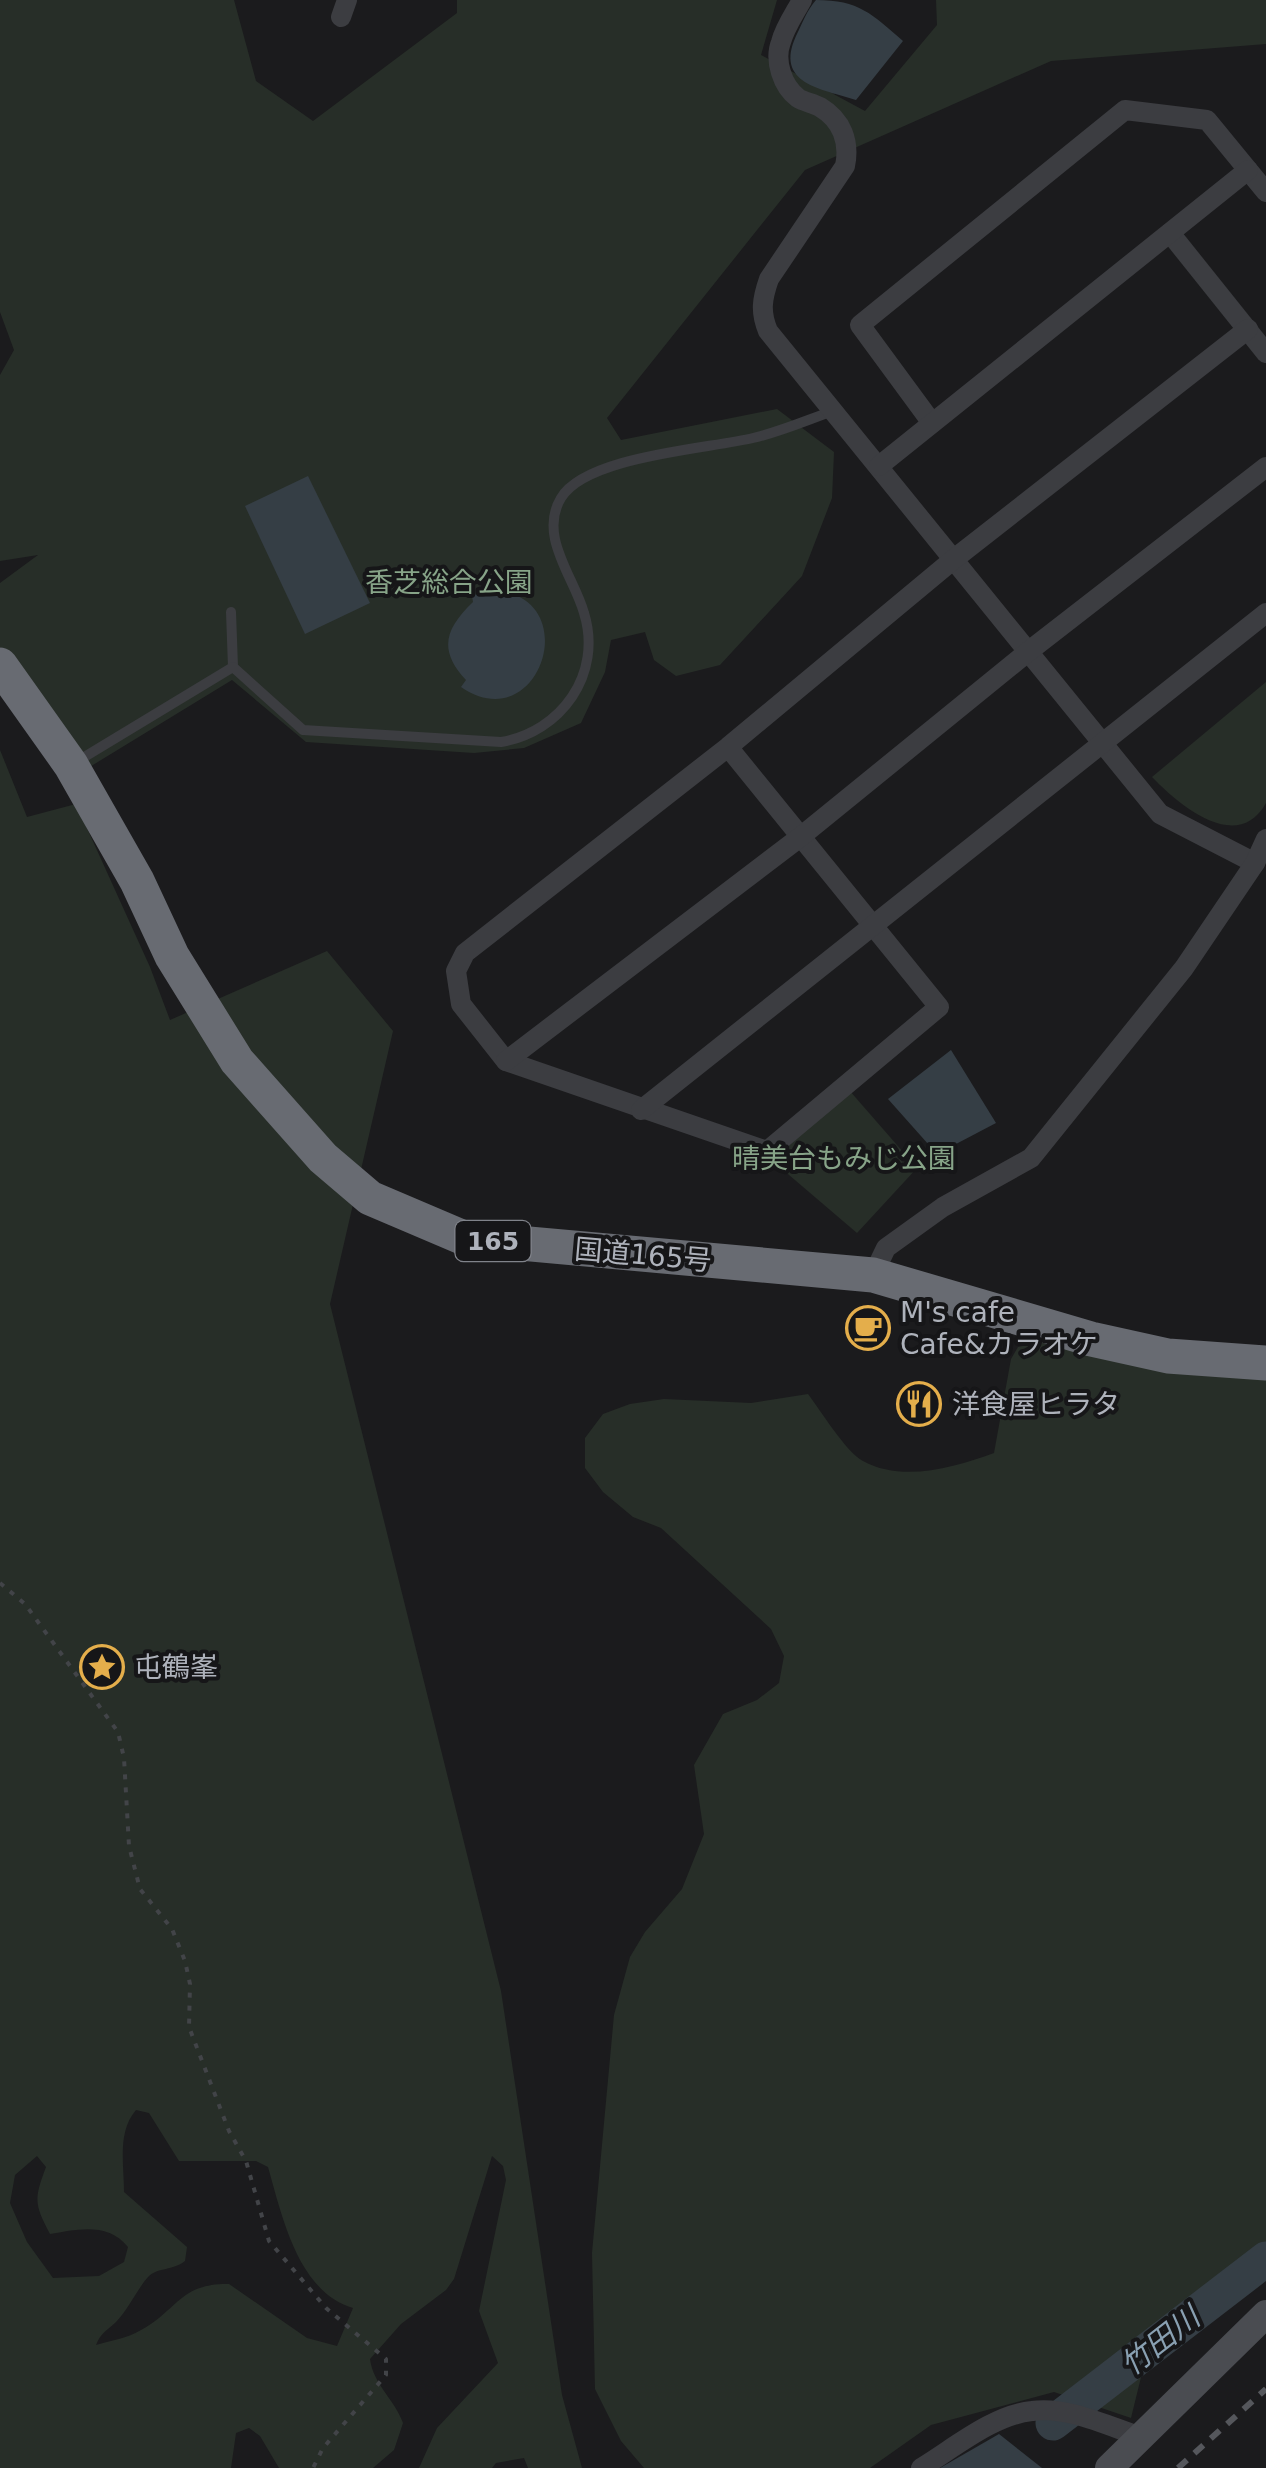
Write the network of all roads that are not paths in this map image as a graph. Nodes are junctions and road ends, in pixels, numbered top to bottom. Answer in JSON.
{"nodes":[{"id":1,"x":802,"y":0,"type":"edge"},
{"id":2,"x":1248,"y":170,"type":"junction"},
{"id":3,"x":1266,"y":192,"type":"edge"},
{"id":4,"x":1170,"y":233,"type":"junction"},
{"id":5,"x":1248,"y":329,"type":"junction"},
{"id":6,"x":1266,"y":353,"type":"edge"},
{"id":7,"x":833,"y":412,"type":"junction"},
{"id":8,"x":932,"y":423,"type":"junction"},
{"id":9,"x":879,"y":466,"type":"junction"},
{"id":10,"x":1266,"y":467,"type":"edge"},
{"id":11,"x":954,"y":559,"type":"junction"},
{"id":12,"x":231,"y":612,"type":"dead end"},
{"id":13,"x":1266,"y":613,"type":"edge"},
{"id":14,"x":1029,"y":651,"type":"junction"},
{"id":15,"x":0,"y":665,"type":"edge"},
{"id":16,"x":233,"y":667,"type":"junction"},
{"id":17,"x":1102,"y":742,"type":"junction"},
{"id":18,"x":728,"y":746,"type":"junction"},
{"id":19,"x":71,"y":765,"type":"junction"},
{"id":20,"x":799,"y":838,"type":"junction"},
{"id":21,"x":1266,"y":839,"type":"edge"},
{"id":22,"x":1255,"y":863,"type":"junction"},
{"id":23,"x":871,"y":924,"type":"junction"},
{"id":24,"x":506,"y":1061,"type":"junction"},
{"id":25,"x":641,"y":1110,"type":"junction"},
{"id":26,"x":873,"y":1274,"type":"junction"},
{"id":27,"x":1266,"y":1364,"type":"edge"},
{"id":28,"x":1266,"y":2314,"type":"edge"},
{"id":29,"x":1138,"y":2436,"type":"junction"},
{"id":30,"x":921,"y":2468,"type":"edge"},
{"id":31,"x":1109,"y":2468,"type":"edge"}],
"edges":[{"from":1,"to":7,"type":"street"},
{"from":2,"to":3,"type":"street"},
{"from":2,"to":4,"type":"street"},
{"from":2,"to":8,"type":"street"},
{"from":4,"to":5,"type":"street"},
{"from":4,"to":8,"type":"street"},
{"from":5,"to":6,"type":"street"},
{"from":5,"to":11,"type":"street"},
{"from":7,"to":9,"type":"street"},
{"from":7,"to":16,"type":"lane"},
{"from":8,"to":9,"type":"street"},
{"from":9,"to":11,"type":"street"},
{"from":10,"to":14,"type":"street"},
{"from":11,"to":14,"type":"street"},
{"from":11,"to":18,"type":"street"},
{"from":12,"to":16,"type":"lane"},
{"from":13,"to":17,"type":"street"},
{"from":14,"to":17,"type":"street"},
{"from":14,"to":20,"type":"street"},
{"from":15,"to":19,"type":"highway","name":"国道165号","number":"165"},
{"from":16,"to":19,"type":"lane"},
{"from":17,"to":22,"type":"street"},
{"from":17,"to":23,"type":"street"},
{"from":18,"to":20,"type":"street"},
{"from":18,"to":24,"type":"street"},
{"from":19,"to":26,"type":"highway","name":"国道165号","number":"165"},
{"from":20,"to":23,"type":"street"},
{"from":20,"to":24,"type":"street"},
{"from":21,"to":22,"type":"street"},
{"from":22,"to":26,"type":"street"},
{"from":23,"to":25,"type":"street"},
{"from":23,"to":25,"type":"street"},
{"from":24,"to":25,"type":"street"},
{"from":26,"to":27,"type":"highway","name":"国道165号","number":"165"},
{"from":28,"to":29,"type":"main road"},
{"from":29,"to":30,"type":"street"},
{"from":29,"to":31,"type":"main road"}]}
